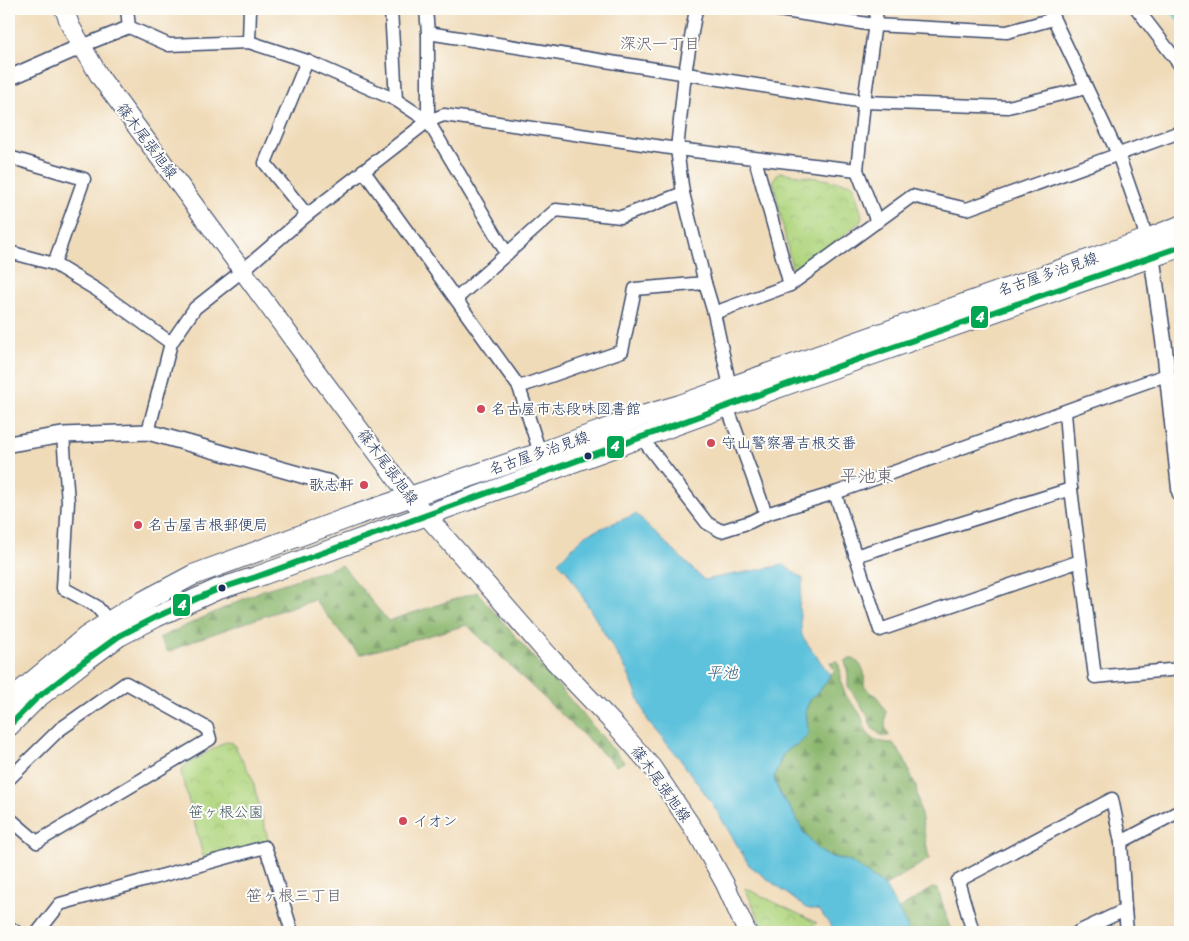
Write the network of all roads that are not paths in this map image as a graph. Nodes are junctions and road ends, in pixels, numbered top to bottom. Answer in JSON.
{"nodes":[{"id":1,"x":64,"y":9,"type":"edge"},
{"id":2,"x":127,"y":9,"type":"edge"},
{"id":3,"x":250,"y":9,"type":"edge"},
{"id":4,"x":391,"y":9,"type":"edge"},
{"id":5,"x":426,"y":9,"type":"edge"},
{"id":6,"x":696,"y":9,"type":"edge"},
{"id":7,"x":772,"y":9,"type":"edge"},
{"id":8,"x":877,"y":9,"type":"edge"},
{"id":9,"x":1137,"y":9,"type":"edge"},
{"id":10,"x":1051,"y":14,"type":"edge"},
{"id":11,"x":874,"y":25,"type":"junction"},
{"id":12,"x":129,"y":27,"type":"junction"},
{"id":13,"x":428,"y":33,"type":"junction"},
{"id":14,"x":249,"y":42,"type":"junction"},
{"id":15,"x":82,"y":46,"type":"junction"},
{"id":16,"x":308,"y":61,"type":"junction"},
{"id":17,"x":1180,"y":65,"type":"edge"},
{"id":18,"x":685,"y":74,"type":"junction"},
{"id":19,"x":9,"y":78,"type":"edge"},
{"id":20,"x":1086,"y":88,"type":"junction"},
{"id":21,"x":396,"y":100,"type":"junction"},
{"id":22,"x":864,"y":102,"type":"junction"},
{"id":23,"x":428,"y":121,"type":"junction"},
{"id":24,"x":1180,"y":132,"type":"edge"},
{"id":25,"x":677,"y":150,"type":"junction"},
{"id":26,"x":1118,"y":154,"type":"junction"},
{"id":27,"x":9,"y":157,"type":"edge"},
{"id":28,"x":755,"y":159,"type":"junction"},
{"id":29,"x":363,"y":170,"type":"junction"},
{"id":30,"x":856,"y":170,"type":"junction"},
{"id":31,"x":683,"y":193,"type":"junction"},
{"id":32,"x":307,"y":214,"type":"junction"},
{"id":33,"x":877,"y":222,"type":"junction"},
{"id":34,"x":1180,"y":226,"type":"edge"},
{"id":35,"x":1180,"y":247,"type":"edge"},
{"id":36,"x":1150,"y":248,"type":"junction"},
{"id":37,"x":9,"y":252,"type":"edge"},
{"id":38,"x":507,"y":254,"type":"junction"},
{"id":39,"x":54,"y":264,"type":"junction"},
{"id":40,"x":242,"y":271,"type":"junction"},
{"id":41,"x":705,"y":283,"type":"junction"},
{"id":42,"x":790,"y":285,"type":"junction"},
{"id":43,"x":456,"y":299,"type":"junction"},
{"id":44,"x":714,"y":313,"type":"junction"},
{"id":45,"x":171,"y":344,"type":"junction"},
{"id":46,"x":1166,"y":374,"type":"junction"},
{"id":47,"x":519,"y":387,"type":"junction"},
{"id":48,"x":728,"y":396,"type":"junction"},
{"id":49,"x":1065,"y":412,"type":"junction"},
{"id":50,"x":148,"y":432,"type":"junction"},
{"id":51,"x":63,"y":435,"type":"junction"},
{"id":52,"x":641,"y":437,"type":"junction"},
{"id":53,"x":9,"y":444,"type":"edge"},
{"id":54,"x":540,"y":453,"type":"junction"},
{"id":55,"x":330,"y":482,"type":"dead end"},
{"id":56,"x":1180,"y":483,"type":"edge"},
{"id":57,"x":1071,"y":489,"type":"junction"},
{"id":58,"x":834,"y":493,"type":"junction"},
{"id":59,"x":410,"y":497,"type":"junction"},
{"id":60,"x":766,"y":514,"type":"junction"},
{"id":61,"x":425,"y":515,"type":"junction"},
{"id":62,"x":855,"y":556,"type":"junction"},
{"id":63,"x":1080,"y":561,"type":"junction"},
{"id":64,"x":110,"y":622,"type":"junction"},
{"id":65,"x":1180,"y":669,"type":"edge"},
{"id":66,"x":12,"y":693,"type":"edge"},
{"id":67,"x":9,"y":726,"type":"edge"},
{"id":68,"x":9,"y":779,"type":"edge"},
{"id":69,"x":1180,"y":811,"type":"edge"},
{"id":70,"x":9,"y":818,"type":"edge"},
{"id":71,"x":1121,"y":842,"type":"junction"},
{"id":72,"x":1125,"y":910,"type":"junction"},
{"id":73,"x":9,"y":927,"type":"edge"},
{"id":74,"x":16,"y":932,"type":"edge"},
{"id":75,"x":38,"y":932,"type":"edge"},
{"id":76,"x":292,"y":932,"type":"edge"},
{"id":77,"x":748,"y":932,"type":"edge"},
{"id":78,"x":974,"y":932,"type":"edge"},
{"id":79,"x":1078,"y":932,"type":"edge"},
{"id":80,"x":1127,"y":932,"type":"edge"}],
"edges":[{"from":1,"to":15,"type":"main road","name":"篠木尾張旭線"},
{"from":2,"to":12,"type":"street"},
{"from":3,"to":14,"type":"street"},
{"from":4,"to":21,"type":"street"},
{"from":5,"to":13,"type":"street"},
{"from":6,"to":18,"type":"street"},
{"from":7,"to":11,"type":"street"},
{"from":8,"to":11,"type":"street"},
{"from":9,"to":17,"type":"street"},
{"from":10,"to":11,"type":"street"},
{"from":10,"to":20,"type":"street"},
{"from":11,"to":22,"type":"street"},
{"from":12,"to":14,"type":"street"},
{"from":12,"to":15,"type":"street"},
{"from":13,"to":18,"type":"street"},
{"from":13,"to":23,"type":"street"},
{"from":14,"to":16,"type":"street"},
{"from":15,"to":19,"type":"street"},
{"from":15,"to":40,"type":"main road","name":"篠木尾張旭線"},
{"from":16,"to":21,"type":"street"},
{"from":16,"to":32,"type":"street"},
{"from":18,"to":22,"type":"street"},
{"from":18,"to":25,"type":"street"},
{"from":20,"to":22,"type":"street"},
{"from":20,"to":26,"type":"street"},
{"from":21,"to":23,"type":"street"},
{"from":22,"to":30,"type":"street"},
{"from":23,"to":25,"type":"street"},
{"from":23,"to":29,"type":"street"},
{"from":23,"to":38,"type":"street"},
{"from":24,"to":26,"type":"street"},
{"from":25,"to":28,"type":"street"},
{"from":25,"to":31,"type":"street"},
{"from":26,"to":33,"type":"street"},
{"from":26,"to":36,"type":"street"},
{"from":27,"to":39,"type":"street"},
{"from":28,"to":30,"type":"street"},
{"from":28,"to":42,"type":"street"},
{"from":29,"to":32,"type":"street"},
{"from":29,"to":43,"type":"street"},
{"from":30,"to":33,"type":"street"},
{"from":31,"to":38,"type":"street"},
{"from":31,"to":41,"type":"street"},
{"from":32,"to":40,"type":"street"},
{"from":33,"to":42,"type":"street"},
{"from":34,"to":36,"type":"main road","name":"名古屋多治見線"},
{"from":35,"to":36,"type":"main road","name":"名古屋多治見線"},
{"from":36,"to":46,"type":"street"},
{"from":36,"to":48,"type":"main road","name":"名古屋多治見線"},
{"from":37,"to":39,"type":"street"},
{"from":38,"to":43,"type":"street"},
{"from":39,"to":45,"type":"street"},
{"from":40,"to":45,"type":"street"},
{"from":40,"to":59,"type":"main road","name":"篠木尾張旭線"},
{"from":41,"to":44,"type":"street"},
{"from":41,"to":47,"type":"street"},
{"from":42,"to":44,"type":"street"},
{"from":43,"to":47,"type":"street"},
{"from":44,"to":48,"type":"street"},
{"from":45,"to":50,"type":"street"},
{"from":46,"to":49,"type":"street"},
{"from":46,"to":56,"type":"street"},
{"from":47,"to":54,"type":"street"},
{"from":48,"to":52,"type":"main road","name":"名古屋多治見線"},
{"from":48,"to":54,"type":"main road","name":"名古屋多治見線"},
{"from":48,"to":60,"type":"street"},
{"from":49,"to":57,"type":"street"},
{"from":49,"to":58,"type":"street"},
{"from":50,"to":51,"type":"street"},
{"from":50,"to":55,"type":"street"},
{"from":51,"to":53,"type":"street"},
{"from":51,"to":64,"type":"street"},
{"from":52,"to":60,"type":"street"},
{"from":52,"to":61,"type":"main road","name":"名古屋多治見線"},
{"from":54,"to":59,"type":"main road","name":"名古屋多治見線"},
{"from":57,"to":62,"type":"street"},
{"from":57,"to":63,"type":"street"},
{"from":58,"to":60,"type":"street"},
{"from":58,"to":62,"type":"street"},
{"from":59,"to":61,"type":"main road","name":"篠木尾張旭線"},
{"from":59,"to":64,"type":"main road","name":"名古屋多治見線"},
{"from":61,"to":67,"type":"main road","name":"名古屋多治見線"},
{"from":61,"to":77,"type":"main road","name":"篠木尾張旭線"},
{"from":62,"to":63,"type":"street"},
{"from":63,"to":65,"type":"street"},
{"from":64,"to":66,"type":"main road","name":"名古屋多治見線"},
{"from":68,"to":70,"type":"street"},
{"from":69,"to":71,"type":"street"},
{"from":71,"to":72,"type":"street"},
{"from":71,"to":78,"type":"street"},
{"from":72,"to":79,"type":"street"},
{"from":72,"to":80,"type":"street"},
{"from":73,"to":74,"type":"street"},
{"from":75,"to":76,"type":"street"}]}
